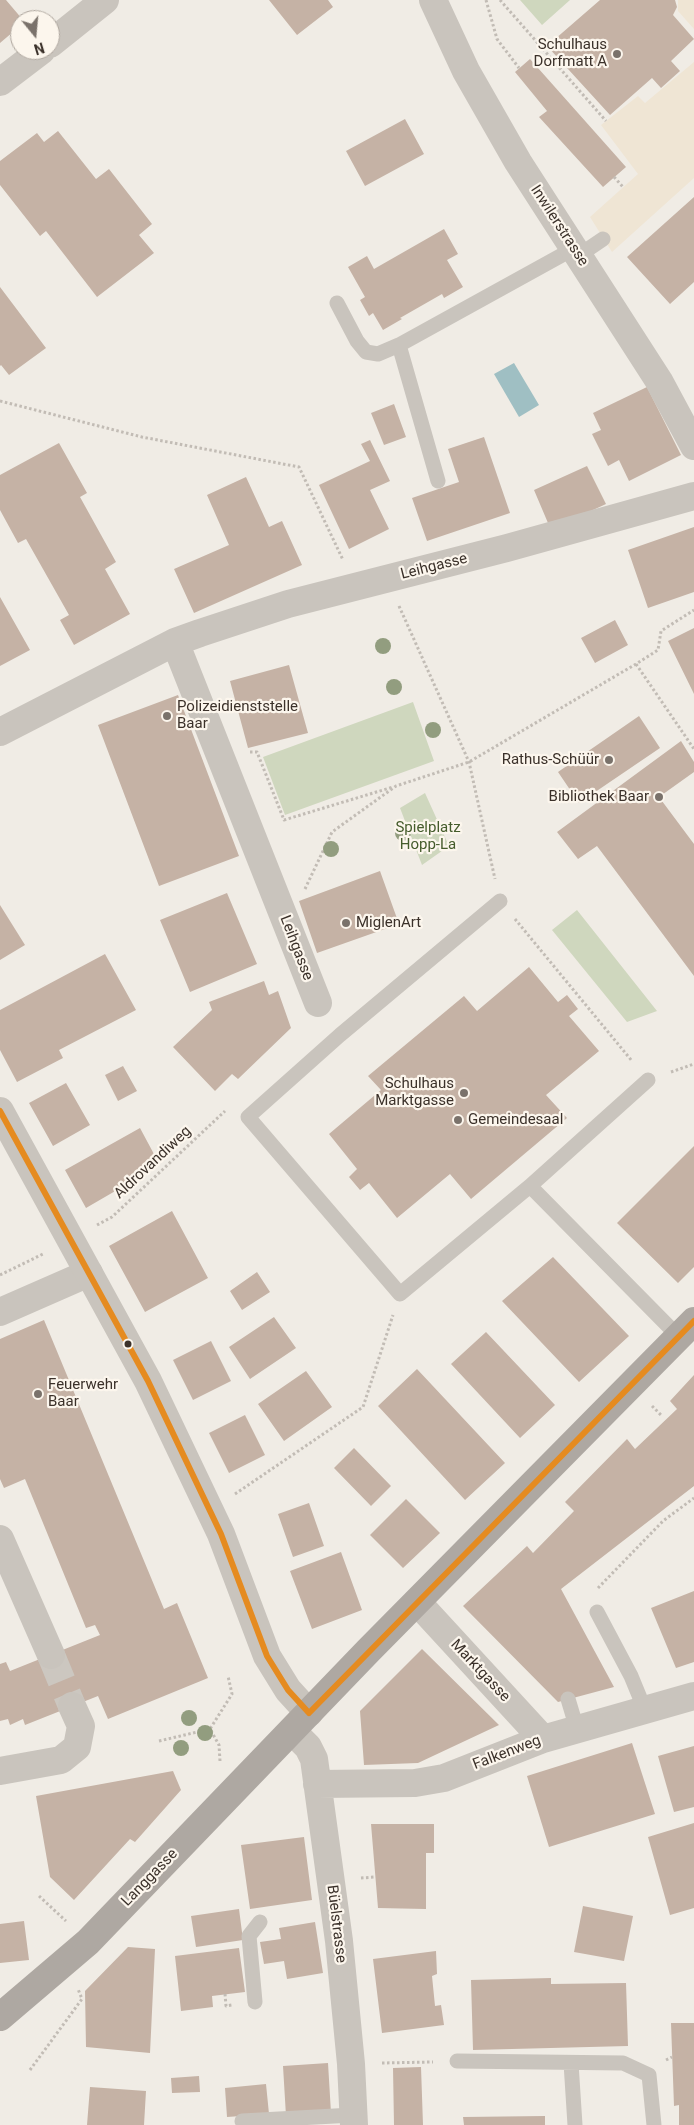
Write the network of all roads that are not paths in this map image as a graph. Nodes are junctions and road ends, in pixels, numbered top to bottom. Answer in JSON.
{"nodes":[{"id":1,"x":105,"y":0,"type":"edge"},
{"id":2,"x":434,"y":0,"type":"edge"},
{"id":3,"x":60,"y":36,"type":"edge"},
{"id":4,"x":29,"y":60,"type":"edge"},
{"id":5,"x":0,"y":82,"type":"edge"},
{"id":6,"x":603,"y":239,"type":"dead end"},
{"id":7,"x":576,"y":253,"type":"junction"},
{"id":8,"x":337,"y":303,"type":"dead end"},
{"id":9,"x":399,"y":345,"type":"junction"},
{"id":10,"x":694,"y":446,"type":"edge"},
{"id":11,"x":438,"y":481,"type":"dead end"},
{"id":12,"x":694,"y":496,"type":"edge"},
{"id":13,"x":175,"y":642,"type":"junction"},
{"id":14,"x":0,"y":732,"type":"edge"},
{"id":15,"x":500,"y":901,"type":"road end"},
{"id":16,"x":318,"y":1003,"type":"dead end"},
{"id":17,"x":648,"y":1080,"type":"road end"},
{"id":18,"x":0,"y":1111,"type":"edge"},
{"id":19,"x":530,"y":1186,"type":"junction"},
{"id":20,"x":89,"y":1273,"type":"junction"},
{"id":21,"x":0,"y":1312,"type":"edge"},
{"id":22,"x":686,"y":1329,"type":"edge"},
{"id":23,"x":0,"y":1538,"type":"edge"},
{"id":24,"x":417,"y":1602,"type":"junction"},
{"id":25,"x":597,"y":1612,"type":"road end"},
{"id":26,"x":51,"y":1655,"type":"tunnel mouth"},
{"id":27,"x":694,"y":1696,"type":"edge"},
{"id":28,"x":568,"y":1699,"type":"dead end"},
{"id":29,"x":72,"y":1706,"type":"tunnel mouth"},
{"id":30,"x":645,"y":1710,"type":"junction"},
{"id":31,"x":300,"y":1722,"type":"junction"},
{"id":32,"x":577,"y":1729,"type":"junction"},
{"id":33,"x":543,"y":1739,"type":"junction"},
{"id":34,"x":0,"y":1771,"type":"edge"},
{"id":35,"x":317,"y":1784,"type":"junction"},
{"id":36,"x":260,"y":1922,"type":"dead end"},
{"id":37,"x":255,"y":2002,"type":"dead end"},
{"id":38,"x":0,"y":2017,"type":"edge"},
{"id":39,"x":457,"y":2061,"type":"road end"},
{"id":40,"x":571,"y":2062,"type":"junction"},
{"id":41,"x":353,"y":2120,"type":"edge"},
{"id":42,"x":242,"y":2121,"type":"dead end"},
{"id":43,"x":575,"y":2125,"type":"edge"},
{"id":44,"x":654,"y":2125,"type":"edge"}],
"edges":[{"from":1,"to":3,"type":"street"},
{"from":2,"to":7,"type":"street","name":"Inwilerstrasse"},
{"from":4,"to":5,"type":"street"},
{"from":6,"to":7,"type":"lane"},
{"from":7,"to":9,"type":"lane"},
{"from":7,"to":10,"type":"street","name":"Inwilerstrasse"},
{"from":8,"to":9,"type":"lane"},
{"from":9,"to":11,"type":"lane"},
{"from":12,"to":13,"type":"street","name":"Leihgasse"},
{"from":13,"to":14,"type":"street","name":"Leihgasse"},
{"from":13,"to":16,"type":"street","name":"Leihgasse"},
{"from":15,"to":19,"type":"lane"},
{"from":17,"to":19,"type":"lane"},
{"from":18,"to":20,"type":"street","name":"Büelstrasse"},
{"from":19,"to":22,"type":"lane"},
{"from":20,"to":21,"type":"street"},
{"from":20,"to":31,"type":"street","name":"Büelstrasse"},
{"from":22,"to":24,"type":"main road"},
{"from":23,"to":26,"type":"street"},
{"from":24,"to":31,"type":"main road"},
{"from":24,"to":33,"type":"street","name":"Marktgasse"},
{"from":25,"to":30,"type":"lane"},
{"from":27,"to":30,"type":"street","name":"Falkenweg"},
{"from":28,"to":32,"type":"lane"},
{"from":29,"to":34,"type":"street"},
{"from":30,"to":32,"type":"street","name":"Falkenweg"},
{"from":31,"to":35,"type":"street","name":"Büelstrasse"},
{"from":31,"to":38,"type":"main road","name":"Langgasse"},
{"from":32,"to":33,"type":"street","name":"Falkenweg"},
{"from":33,"to":35,"type":"street","name":"Falkenweg"},
{"from":35,"to":41,"type":"street","name":"Büelstrasse"},
{"from":36,"to":37,"type":"lane"},
{"from":39,"to":40,"type":"lane"},
{"from":40,"to":43,"type":"lane"},
{"from":40,"to":44,"type":"lane"},
{"from":41,"to":42,"type":"lane"}]}
